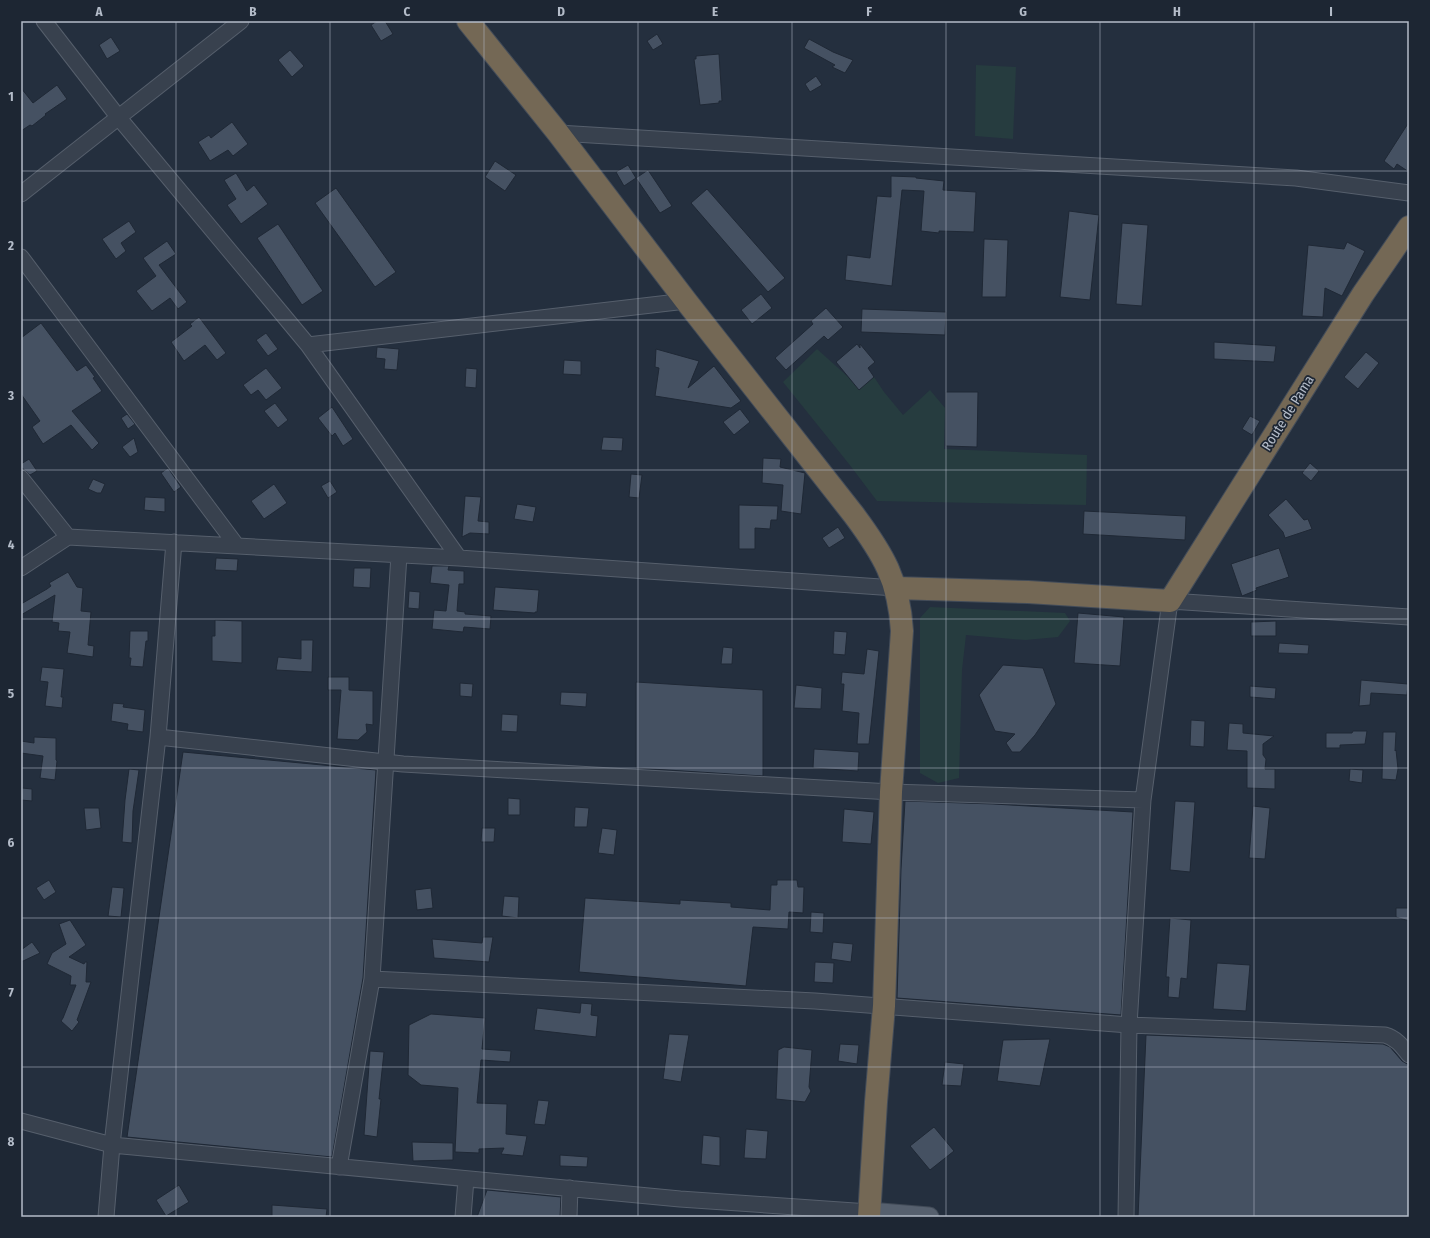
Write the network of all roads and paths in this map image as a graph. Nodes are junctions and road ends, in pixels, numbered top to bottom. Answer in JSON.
{"nodes":[{"id":1,"x":44,"y":21,"type":"edge"},
{"id":2,"x":241,"y":21,"type":"edge"},
{"id":3,"x":468,"y":21,"type":"edge"},
{"id":4,"x":119,"y":118,"type":"junction"},
{"id":5,"x":558,"y":132,"type":"junction"},
{"id":6,"x":1409,"y":193,"type":"edge"},
{"id":7,"x":21,"y":194,"type":"edge"},
{"id":8,"x":1409,"y":227,"type":"edge"},
{"id":9,"x":21,"y":257,"type":"edge"},
{"id":10,"x":686,"y":301,"type":"junction"},
{"id":11,"x":308,"y":345,"type":"junction"},
{"id":12,"x":21,"y":478,"type":"edge"},
{"id":13,"x":68,"y":537,"type":"junction"},
{"id":14,"x":174,"y":542,"type":"junction"},
{"id":15,"x":237,"y":546,"type":"junction"},
{"id":16,"x":399,"y":555,"type":"junction"},
{"id":17,"x":459,"y":558,"type":"junction"},
{"id":18,"x":21,"y":568,"type":"edge"},
{"id":19,"x":895,"y":588,"type":"junction"},
{"id":20,"x":1170,"y":601,"type":"junction"},
{"id":21,"x":1409,"y":617,"type":"edge"},
{"id":22,"x":158,"y":737,"type":"junction"},
{"id":23,"x":385,"y":762,"type":"junction"},
{"id":24,"x":891,"y":792,"type":"junction"},
{"id":25,"x":1143,"y":800,"type":"junction"},
{"id":26,"x":372,"y":979,"type":"junction"},
{"id":27,"x":884,"y":1006,"type":"junction"},
{"id":28,"x":1129,"y":1025,"type":"junction"},
{"id":29,"x":1409,"y":1054,"type":"edge"},
{"id":30,"x":21,"y":1121,"type":"edge"},
{"id":31,"x":112,"y":1145,"type":"junction"},
{"id":32,"x":339,"y":1167,"type":"junction"},
{"id":33,"x":466,"y":1179,"type":"junction"},
{"id":34,"x":570,"y":1188,"type":"junction"},
{"id":35,"x":869,"y":1215,"type":"edge"},
{"id":36,"x":106,"y":1217,"type":"edge"},
{"id":37,"x":463,"y":1217,"type":"edge"},
{"id":38,"x":569,"y":1217,"type":"edge"},
{"id":39,"x":929,"y":1217,"type":"edge"},
{"id":40,"x":1126,"y":1217,"type":"edge"}],
"edges":[{"from":1,"to":4,"type":"street"},
{"from":2,"to":4,"type":"street"},
{"from":3,"to":5,"type":"highway"},
{"from":4,"to":7,"type":"street"},
{"from":4,"to":11,"type":"street"},
{"from":5,"to":6,"type":"street"},
{"from":5,"to":10,"type":"highway"},
{"from":8,"to":20,"type":"highway","name":"Route de Pama"},
{"from":9,"to":15,"type":"street"},
{"from":10,"to":11,"type":"street"},
{"from":10,"to":19,"type":"highway"},
{"from":11,"to":17,"type":"street"},
{"from":12,"to":13,"type":"street"},
{"from":13,"to":14,"type":"street"},
{"from":13,"to":18,"type":"street"},
{"from":14,"to":15,"type":"street"},
{"from":14,"to":22,"type":"street"},
{"from":15,"to":16,"type":"street"},
{"from":16,"to":17,"type":"street"},
{"from":16,"to":23,"type":"street"},
{"from":17,"to":19,"type":"street"},
{"from":19,"to":20,"type":"highway"},
{"from":19,"to":24,"type":"highway"},
{"from":20,"to":21,"type":"street"},
{"from":20,"to":25,"type":"street"},
{"from":22,"to":23,"type":"street"},
{"from":22,"to":31,"type":"street"},
{"from":23,"to":24,"type":"street"},
{"from":23,"to":26,"type":"street"},
{"from":24,"to":25,"type":"street"},
{"from":24,"to":27,"type":"highway"},
{"from":25,"to":28,"type":"street"},
{"from":26,"to":27,"type":"street"},
{"from":26,"to":32,"type":"street"},
{"from":27,"to":28,"type":"street"},
{"from":27,"to":35,"type":"highway"},
{"from":28,"to":29,"type":"street"},
{"from":28,"to":40,"type":"street"},
{"from":30,"to":31,"type":"street"},
{"from":31,"to":32,"type":"street"},
{"from":31,"to":36,"type":"street"},
{"from":32,"to":33,"type":"street"},
{"from":33,"to":34,"type":"street"},
{"from":33,"to":37,"type":"street"},
{"from":34,"to":35,"type":"street"},
{"from":34,"to":38,"type":"street"},
{"from":35,"to":39,"type":"main road"}]}
